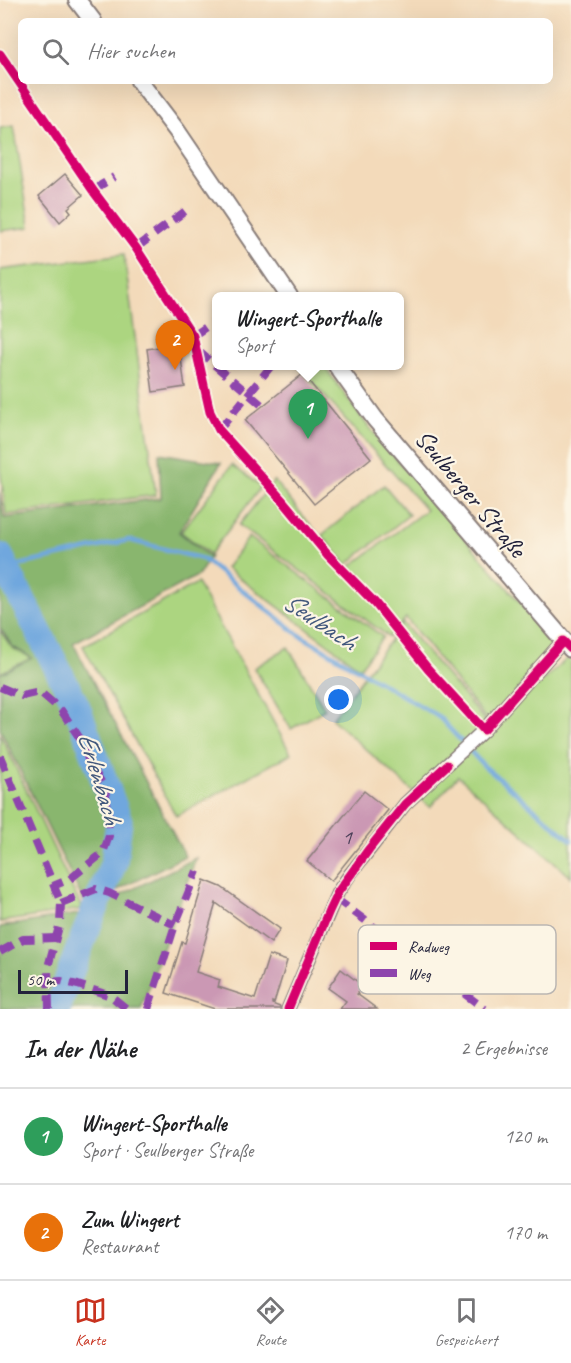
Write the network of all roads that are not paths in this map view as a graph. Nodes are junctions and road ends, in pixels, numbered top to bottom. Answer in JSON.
{"nodes":[{"id":1,"x":77,"y":0,"type":"edge"},
{"id":2,"x":91,"y":18,"type":"edge"},
{"id":3,"x":141,"y":84,"type":"edge"},
{"id":4,"x":286,"y":292,"type":"edge"},
{"id":5,"x":340,"y":370,"type":"edge"},
{"id":6,"x":567,"y":645,"type":"edge"},
{"id":7,"x":288,"y":1009,"type":"edge"}],
"edges":[{"from":1,"to":2,"type":"street"},
{"from":3,"to":4,"type":"street"},
{"from":5,"to":6,"type":"street","name":"Seulberger Straße"},
{"from":6,"to":7,"type":"street"}]}
